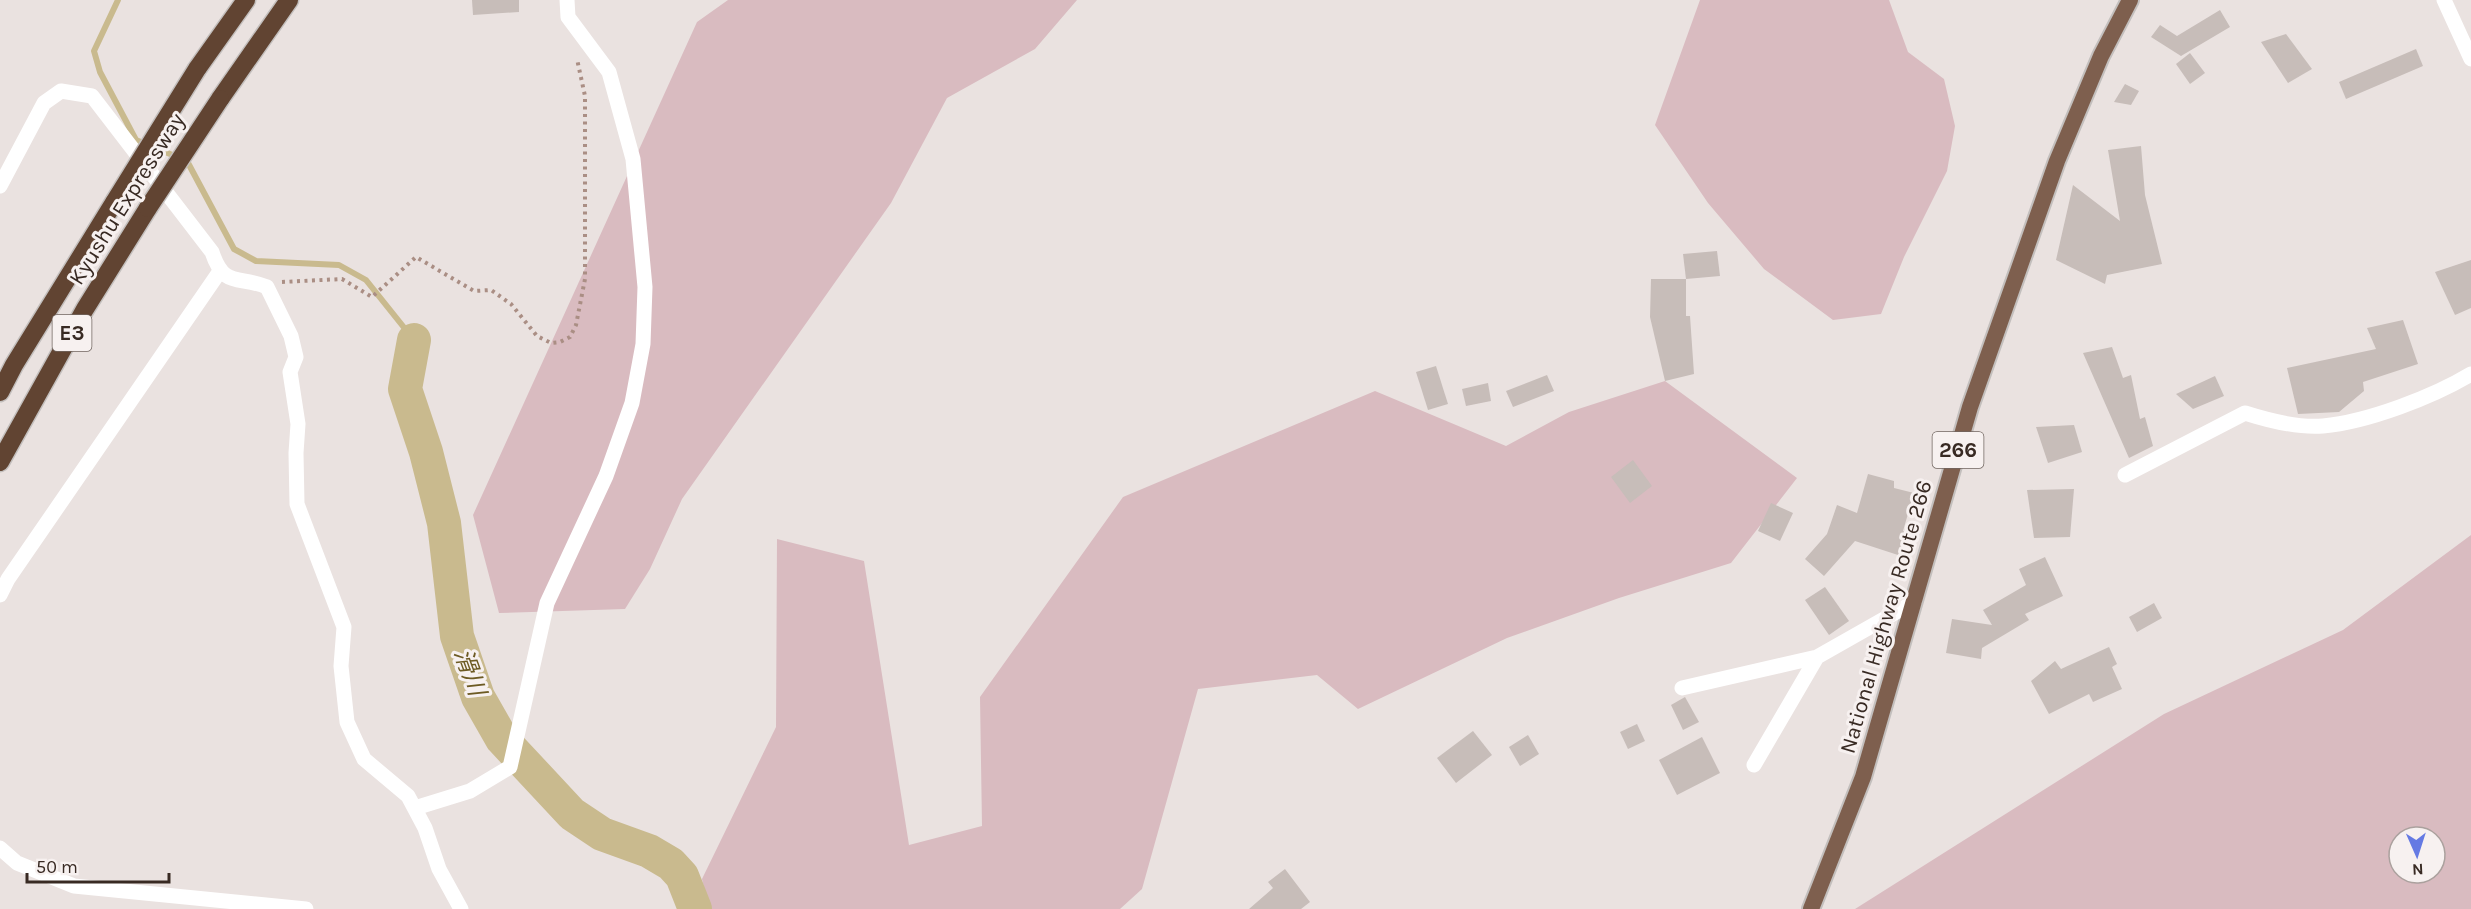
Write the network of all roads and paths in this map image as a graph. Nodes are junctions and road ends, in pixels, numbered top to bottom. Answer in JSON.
{"nodes":[{"id":1,"x":246,"y":0,"type":"edge"},
{"id":2,"x":289,"y":0,"type":"edge"},
{"id":3,"x":567,"y":0,"type":"edge"},
{"id":4,"x":2130,"y":0,"type":"edge"},
{"id":5,"x":2444,"y":0,"type":"edge"},
{"id":6,"x":575,"y":51,"type":"dead end"},
{"id":7,"x":2471,"y":59,"type":"edge"},
{"id":8,"x":0,"y":186,"type":"edge"},
{"id":9,"x":219,"y":271,"type":"junction"},
{"id":10,"x":267,"y":287,"type":"junction"},
{"id":11,"x":2471,"y":374,"type":"edge"},
{"id":12,"x":0,"y":392,"type":"edge"},
{"id":13,"x":0,"y":462,"type":"edge"},
{"id":14,"x":2125,"y":475,"type":"dead end"},
{"id":15,"x":0,"y":595,"type":"edge"},
{"id":16,"x":1914,"y":602,"type":"junction"},
{"id":17,"x":1817,"y":657,"type":"junction"},
{"id":18,"x":1682,"y":688,"type":"dead end"},
{"id":19,"x":415,"y":808,"type":"junction"},
{"id":20,"x":0,"y":848,"type":"edge"},
{"id":21,"x":306,"y":909,"type":"edge"},
{"id":22,"x":461,"y":909,"type":"edge"},
{"id":23,"x":1812,"y":909,"type":"edge"}],
"edges":[{"from":1,"to":12,"type":"highway","name":"Kyushu Expressway","number":"E3","bridge":true},
{"from":2,"to":13,"type":"highway","name":"Kyushu Expressway","number":"E3","bridge":true},
{"from":3,"to":19,"type":"street"},
{"from":4,"to":16,"type":"highway","name":"National Highway Route 266","number":"266"},
{"from":5,"to":7,"type":"street"},
{"from":6,"to":10,"type":"path"},
{"from":8,"to":9,"type":"street"},
{"from":9,"to":10,"type":"street"},
{"from":9,"to":15,"type":"street"},
{"from":10,"to":19,"type":"street"},
{"from":11,"to":14,"type":"street"},
{"from":16,"to":17,"type":"street"},
{"from":16,"to":23,"type":"highway","name":"National Highway Route 266","number":"266"},
{"from":17,"to":17,"type":"street"},
{"from":17,"to":18,"type":"street"},
{"from":19,"to":22,"type":"street"},
{"from":20,"to":21,"type":"street"}]}
